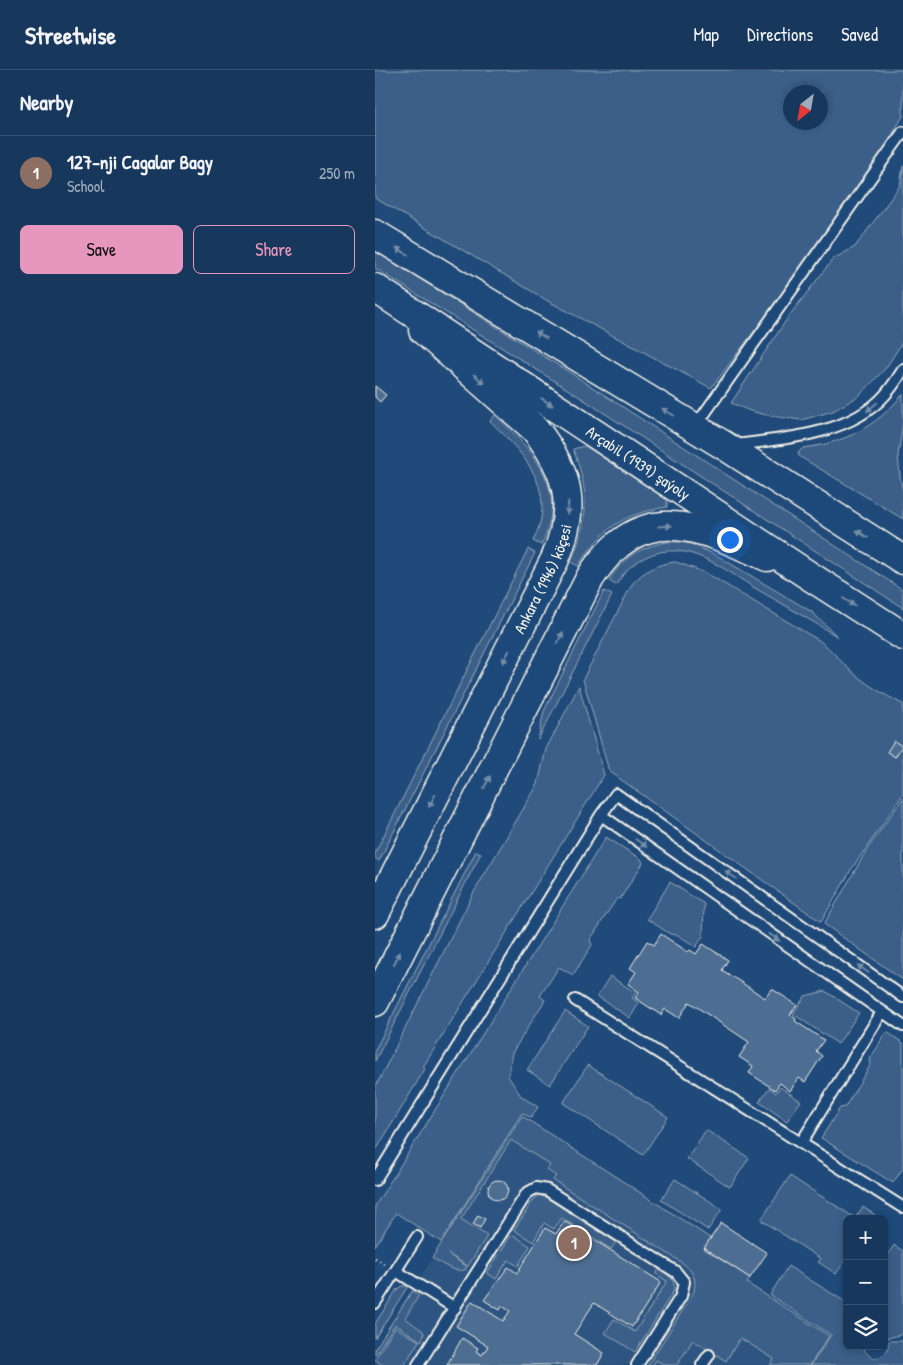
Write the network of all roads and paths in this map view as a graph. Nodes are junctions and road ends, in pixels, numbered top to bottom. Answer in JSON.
{"nodes":[{"id":1,"x":903,"y":132,"type":"edge"},
{"id":2,"x":375,"y":234,"type":"edge"},
{"id":3,"x":376,"y":289,"type":"edge"},
{"id":4,"x":903,"y":370,"type":"edge"},
{"id":5,"x":694,"y":428,"type":"junction"},
{"id":6,"x":725,"y":446,"type":"junction"},
{"id":7,"x":903,"y":560,"type":"edge"},
{"id":8,"x":808,"y":576,"type":"junction"},
{"id":9,"x":903,"y":636,"type":"edge"},
{"id":10,"x":601,"y":815,"type":"junction"},
{"id":11,"x":375,"y":914,"type":"edge"},
{"id":12,"x":903,"y":997,"type":"edge"},
{"id":13,"x":575,"y":1000,"type":"dead end"},
{"id":14,"x":375,"y":1002,"type":"edge"},
{"id":15,"x":882,"y":1012,"type":"junction"},
{"id":16,"x":903,"y":1026,"type":"edge"},
{"id":17,"x":801,"y":1143,"type":"junction"},
{"id":18,"x":375,"y":1180,"type":"edge"},
{"id":19,"x":901,"y":1207,"type":"dead end"},
{"id":20,"x":417,"y":1237,"type":"dead end"},
{"id":21,"x":395,"y":1270,"type":"junction"},
{"id":22,"x":375,"y":1303,"type":"edge"},
{"id":23,"x":455,"y":1308,"type":"junction"},
{"id":24,"x":709,"y":1355,"type":"dead end"},
{"id":25,"x":418,"y":1365,"type":"edge"},
{"id":26,"x":637,"y":1365,"type":"edge"},
{"id":27,"x":702,"y":1365,"type":"edge"}],
"edges":[{"from":1,"to":5,"type":"lane"},
{"from":5,"to":2,"type":"main road","one_way":true},
{"from":3,"to":8,"type":"main road","name":"Arçabil (1939) şaýoly","one_way":true},
{"from":3,"to":11,"type":"main road","name":"Ankara (1946) köçesi","one_way":true},
{"from":4,"to":6,"type":"lane","one_way":true},
{"from":5,"to":6,"type":"main road"},
{"from":7,"to":6,"type":"main road","one_way":true},
{"from":8,"to":9,"type":"main road","name":"Arçabil (1939) şaýoly","one_way":true},
{"from":14,"to":8,"type":"main road","one_way":true},
{"from":12,"to":10,"type":"lane","one_way":true},
{"from":10,"to":15,"type":"lane","one_way":true},
{"from":10,"to":18,"type":"lane"},
{"from":13,"to":17,"type":"lane"},
{"from":15,"to":16,"type":"lane"},
{"from":15,"to":17,"type":"lane"},
{"from":17,"to":19,"type":"lane"},
{"from":20,"to":21,"type":"lane"},
{"from":21,"to":22,"type":"lane"},
{"from":21,"to":23,"type":"lane"},
{"from":23,"to":25,"type":"lane"},
{"from":23,"to":26,"type":"lane"},
{"from":24,"to":27,"type":"lane"}]}
